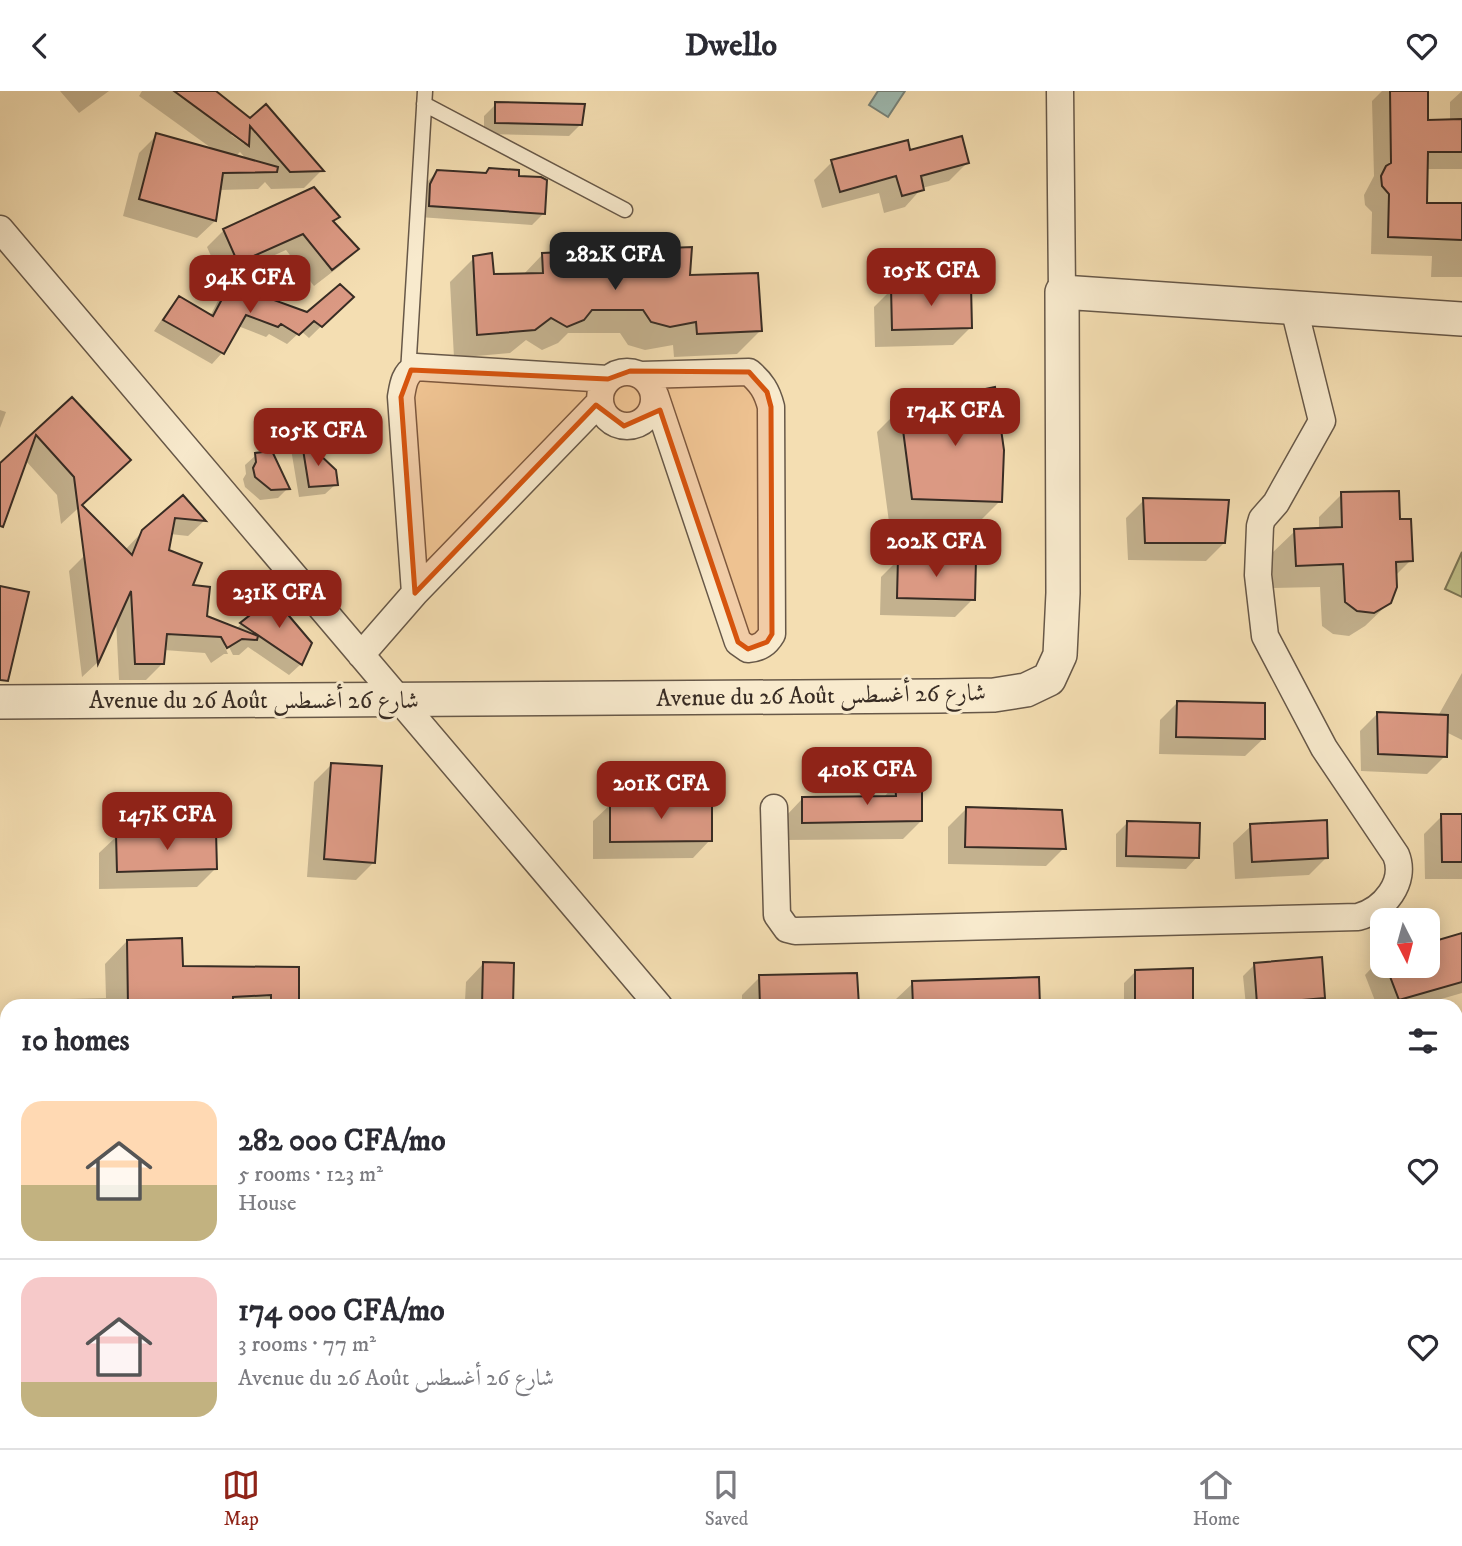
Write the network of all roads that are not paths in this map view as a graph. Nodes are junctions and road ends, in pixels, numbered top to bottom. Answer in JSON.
{"nodes":[{"id":1,"x":1060,"y":91,"type":"edge"},
{"id":2,"x":424,"y":97,"type":"edge"},
{"id":3,"x":625,"y":210,"type":"dead end"},
{"id":4,"x":0,"y":229,"type":"edge"},
{"id":5,"x":1062,"y":292,"type":"junction"},
{"id":6,"x":1293,"y":308,"type":"junction"},
{"id":7,"x":1462,"y":319,"type":"edge"},
{"id":8,"x":407,"y":374,"type":"junction"},
{"id":9,"x":648,"y":385,"type":"junction"},
{"id":10,"x":604,"y":391,"type":"junction"},
{"id":11,"x":415,"y":593,"type":"junction"},
{"id":12,"x":361,"y":655,"type":"junction"},
{"id":13,"x":399,"y":700,"type":"junction"},
{"id":14,"x":0,"y":702,"type":"edge"},
{"id":15,"x":774,"y":808,"type":"dead end"},
{"id":16,"x":653,"y":999,"type":"edge"}],
"edges":[{"from":1,"to":5,"type":"street","name":"Avenue du 26 Août شارع 26 أغسطس"},
{"from":2,"to":3,"type":"lane"},
{"from":2,"to":8,"type":"lane"},
{"from":4,"to":12,"type":"street"},
{"from":5,"to":6,"type":"street"},
{"from":5,"to":13,"type":"street","name":"Avenue du 26 Août شارع 26 أغسطس"},
{"from":6,"to":7,"type":"street"},
{"from":6,"to":15,"type":"street"},
{"from":8,"to":10,"type":"street"},
{"from":8,"to":11,"type":"street"},
{"from":9,"to":9,"type":"street"},
{"from":9,"to":10,"type":"street"},
{"from":9,"to":10,"type":"street"},
{"from":10,"to":11,"type":"street"},
{"from":11,"to":12,"type":"street"},
{"from":12,"to":13,"type":"street"},
{"from":13,"to":14,"type":"street","name":"Avenue du 26 Août شارع 26 أغسطس"},
{"from":13,"to":16,"type":"street"}]}
